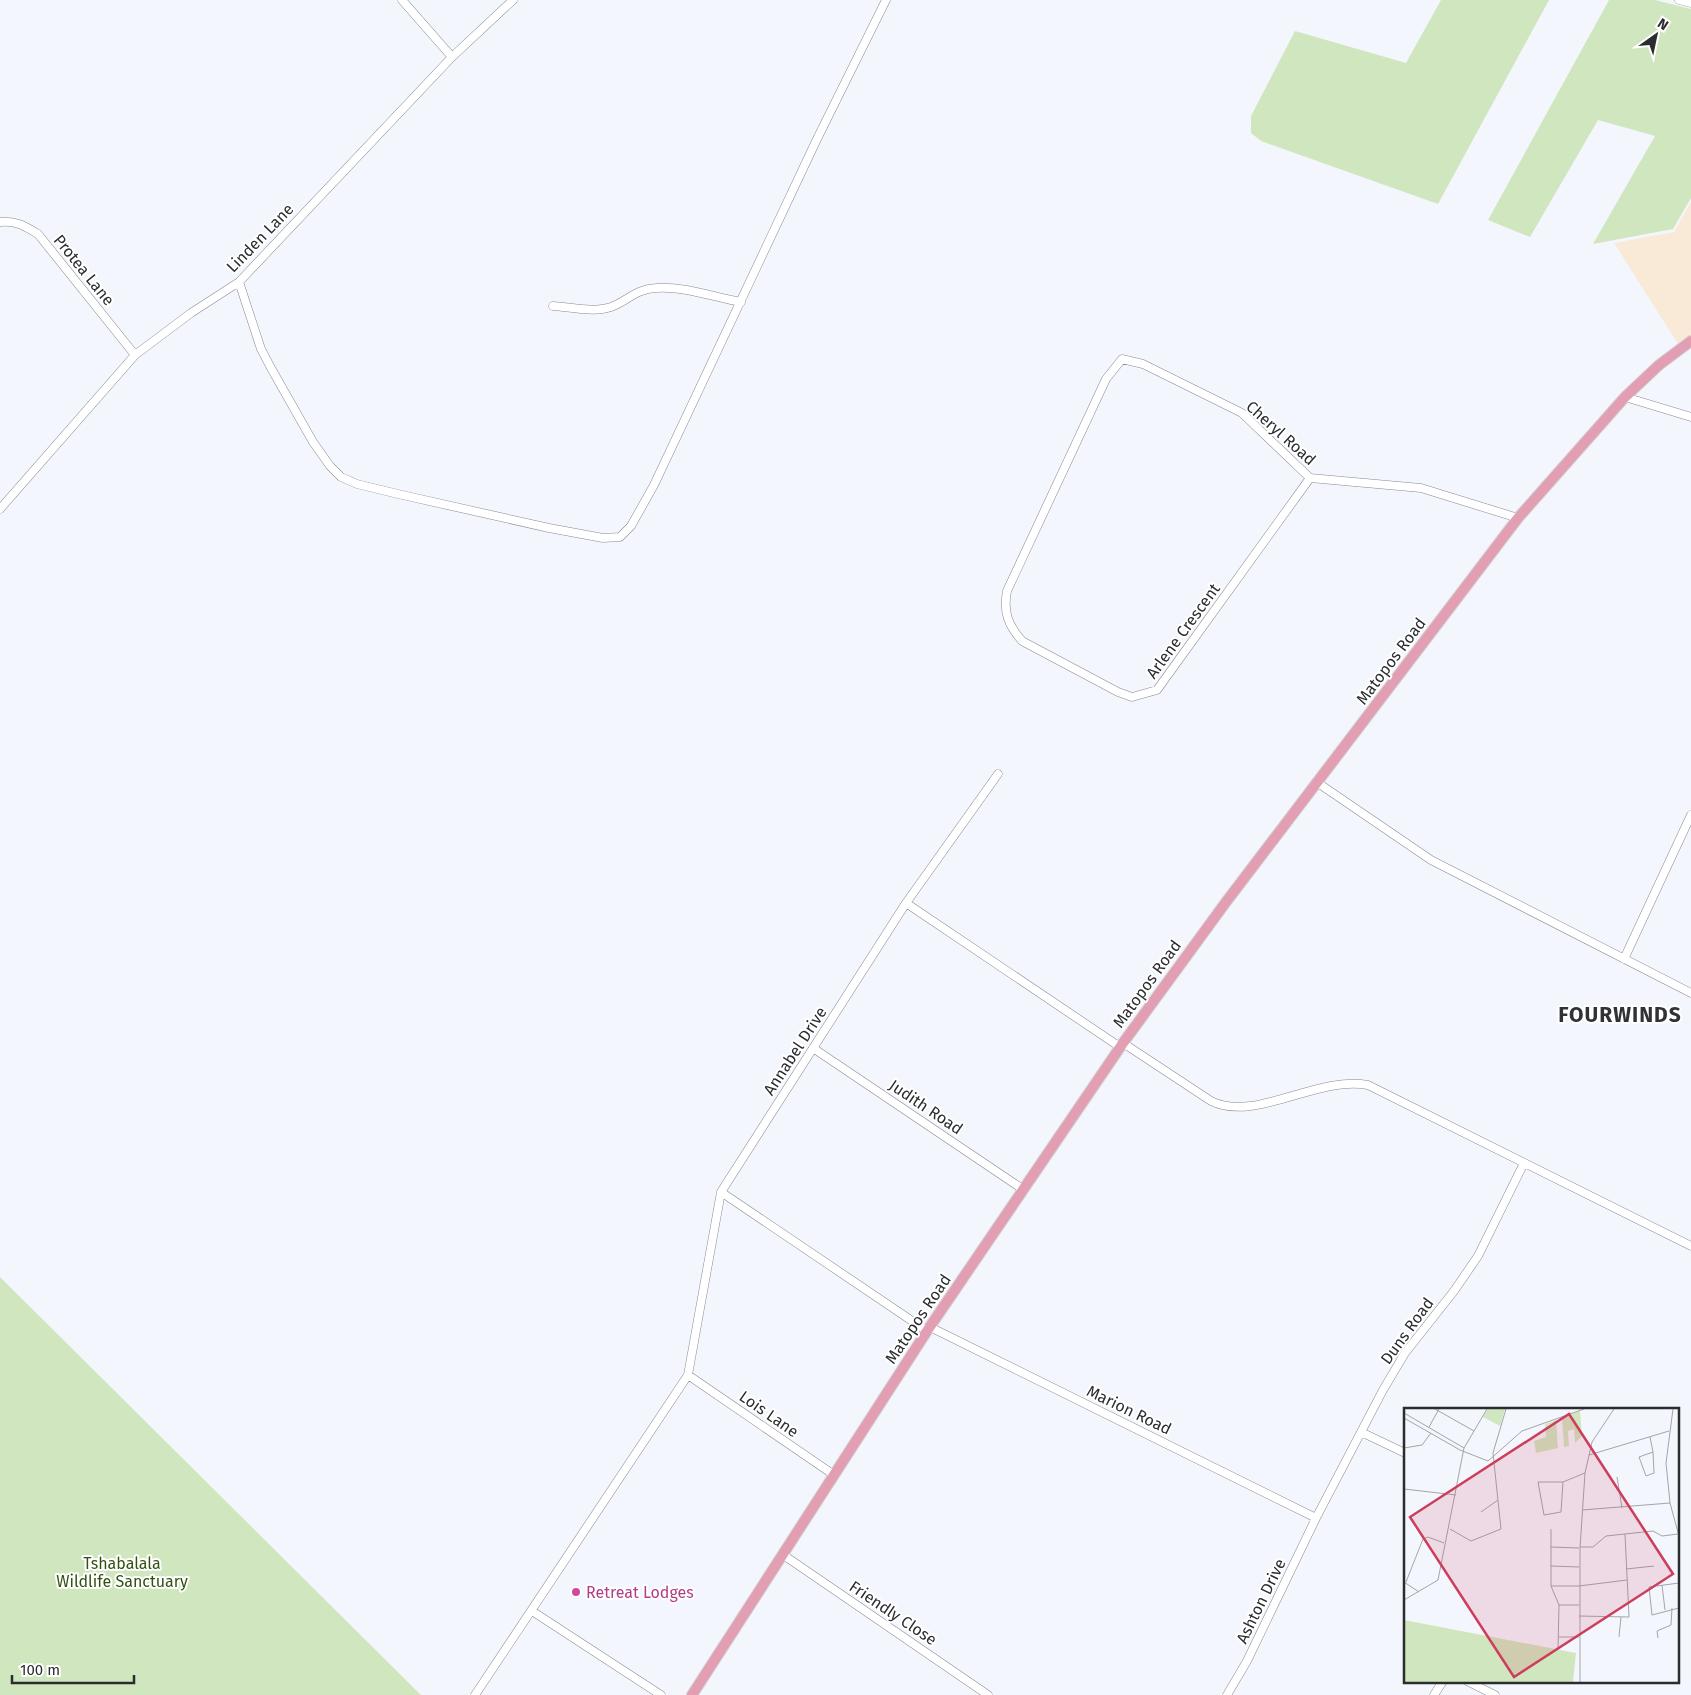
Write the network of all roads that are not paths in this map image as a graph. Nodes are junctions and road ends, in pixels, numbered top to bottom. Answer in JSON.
{"nodes":[{"id":1,"x":402,"y":0,"type":"edge"},
{"id":2,"x":513,"y":0,"type":"edge"},
{"id":3,"x":886,"y":0,"type":"edge"},
{"id":4,"x":1679,"y":0,"type":"edge"},
{"id":5,"x":1691,"y":3,"type":"edge"},
{"id":6,"x":452,"y":57,"type":"junction"},
{"id":7,"x":0,"y":222,"type":"edge"},
{"id":8,"x":238,"y":282,"type":"junction"},
{"id":9,"x":741,"y":302,"type":"junction"},
{"id":10,"x":552,"y":306,"type":"dead end"},
{"id":11,"x":1691,"y":341,"type":"edge"},
{"id":12,"x":135,"y":355,"type":"junction"},
{"id":13,"x":1122,"y":359,"type":"joint"},
{"id":14,"x":1626,"y":397,"type":"junction"},
{"id":15,"x":1691,"y":417,"type":"edge"},
{"id":16,"x":1310,"y":478,"type":"junction"},
{"id":17,"x":0,"y":509,"type":"edge"},
{"id":18,"x":1518,"y":518,"type":"junction"},
{"id":19,"x":998,"y":774,"type":"dead end"},
{"id":20,"x":1318,"y":783,"type":"junction"},
{"id":21,"x":1691,"y":815,"type":"edge"},
{"id":22,"x":906,"y":903,"type":"junction"},
{"id":23,"x":1624,"y":960,"type":"junction"},
{"id":24,"x":1691,"y":993,"type":"edge"},
{"id":25,"x":1121,"y":1045,"type":"junction"},
{"id":26,"x":813,"y":1048,"type":"junction"},
{"id":27,"x":1524,"y":1162,"type":"junction"},
{"id":28,"x":1024,"y":1190,"type":"junction"},
{"id":29,"x":721,"y":1192,"type":"junction"},
{"id":30,"x":1691,"y":1246,"type":"edge"},
{"id":31,"x":928,"y":1329,"type":"junction"},
{"id":32,"x":688,"y":1374,"type":"junction"},
{"id":33,"x":1362,"y":1432,"type":"junction"},
{"id":34,"x":1404,"y":1453,"type":"edge"},
{"id":35,"x":834,"y":1475,"type":"junction"},
{"id":36,"x":1316,"y":1518,"type":"junction"},
{"id":37,"x":782,"y":1554,"type":"junction"},
{"id":38,"x":532,"y":1611,"type":"junction"},
{"id":39,"x":1442,"y":1682,"type":"edge"},
{"id":40,"x":1469,"y":1682,"type":"edge"},
{"id":41,"x":475,"y":1695,"type":"edge"},
{"id":42,"x":661,"y":1695,"type":"edge"},
{"id":43,"x":692,"y":1695,"type":"edge"},
{"id":44,"x":988,"y":1695,"type":"edge"},
{"id":45,"x":1227,"y":1695,"type":"edge"},
{"id":46,"x":1434,"y":1695,"type":"edge"},
{"id":47,"x":1495,"y":1695,"type":"edge"}],
"edges":[{"from":1,"to":6,"type":"street"},
{"from":2,"to":6,"type":"street","name":"Linden Lane"},
{"from":3,"to":9,"type":"street"},
{"from":4,"to":5,"type":"street"},
{"from":6,"to":8,"type":"street","name":"Linden Lane"},
{"from":7,"to":12,"type":"street","name":"Protea Lane"},
{"from":8,"to":9,"type":"street"},
{"from":8,"to":12,"type":"street","name":"Linden Lane"},
{"from":9,"to":10,"type":"street"},
{"from":11,"to":14,"type":"main road","name":"Matopos Road"},
{"from":12,"to":17,"type":"street","name":"Linden Lane"},
{"from":13,"to":16,"type":"street","name":"Cheryl Road"},
{"from":13,"to":16,"type":"street","name":"Arlene Crescent"},
{"from":14,"to":15,"type":"street"},
{"from":14,"to":18,"type":"main road","name":"Matopos Road"},
{"from":16,"to":18,"type":"street","name":"Cheryl Road"},
{"from":18,"to":20,"type":"main road","name":"Matopos Road"},
{"from":19,"to":22,"type":"street","name":"Annabel Drive"},
{"from":20,"to":23,"type":"street"},
{"from":20,"to":25,"type":"main road","name":"Matopos Road"},
{"from":21,"to":23,"type":"street"},
{"from":22,"to":25,"type":"street"},
{"from":22,"to":26,"type":"street","name":"Annabel Drive"},
{"from":23,"to":24,"type":"street"},
{"from":25,"to":27,"type":"street"},
{"from":25,"to":28,"type":"main road","name":"Matopos Road"},
{"from":26,"to":28,"type":"street","name":"Judith Road"},
{"from":26,"to":29,"type":"street","name":"Annabel Drive"},
{"from":27,"to":30,"type":"street"},
{"from":27,"to":33,"type":"street","name":"Duns Road"},
{"from":28,"to":31,"type":"main road","name":"Matopos Road"},
{"from":29,"to":31,"type":"street","name":"Marion Road"},
{"from":29,"to":32,"type":"street","name":"Annabel Drive"},
{"from":31,"to":35,"type":"main road","name":"Matopos Road"},
{"from":31,"to":36,"type":"street","name":"Marion Road"},
{"from":32,"to":35,"type":"street","name":"Lois Lane"},
{"from":32,"to":38,"type":"street"},
{"from":33,"to":34,"type":"street"},
{"from":33,"to":36,"type":"street","name":"Duns Road"},
{"from":35,"to":37,"type":"main road","name":"Matopos Road"},
{"from":36,"to":45,"type":"street","name":"Ashton Drive"},
{"from":37,"to":43,"type":"main road","name":"Matopos Road"},
{"from":37,"to":44,"type":"street","name":"Friendly Close"},
{"from":38,"to":41,"type":"street"},
{"from":38,"to":42,"type":"street"},
{"from":39,"to":46,"type":"street"},
{"from":40,"to":47,"type":"street"}]}
